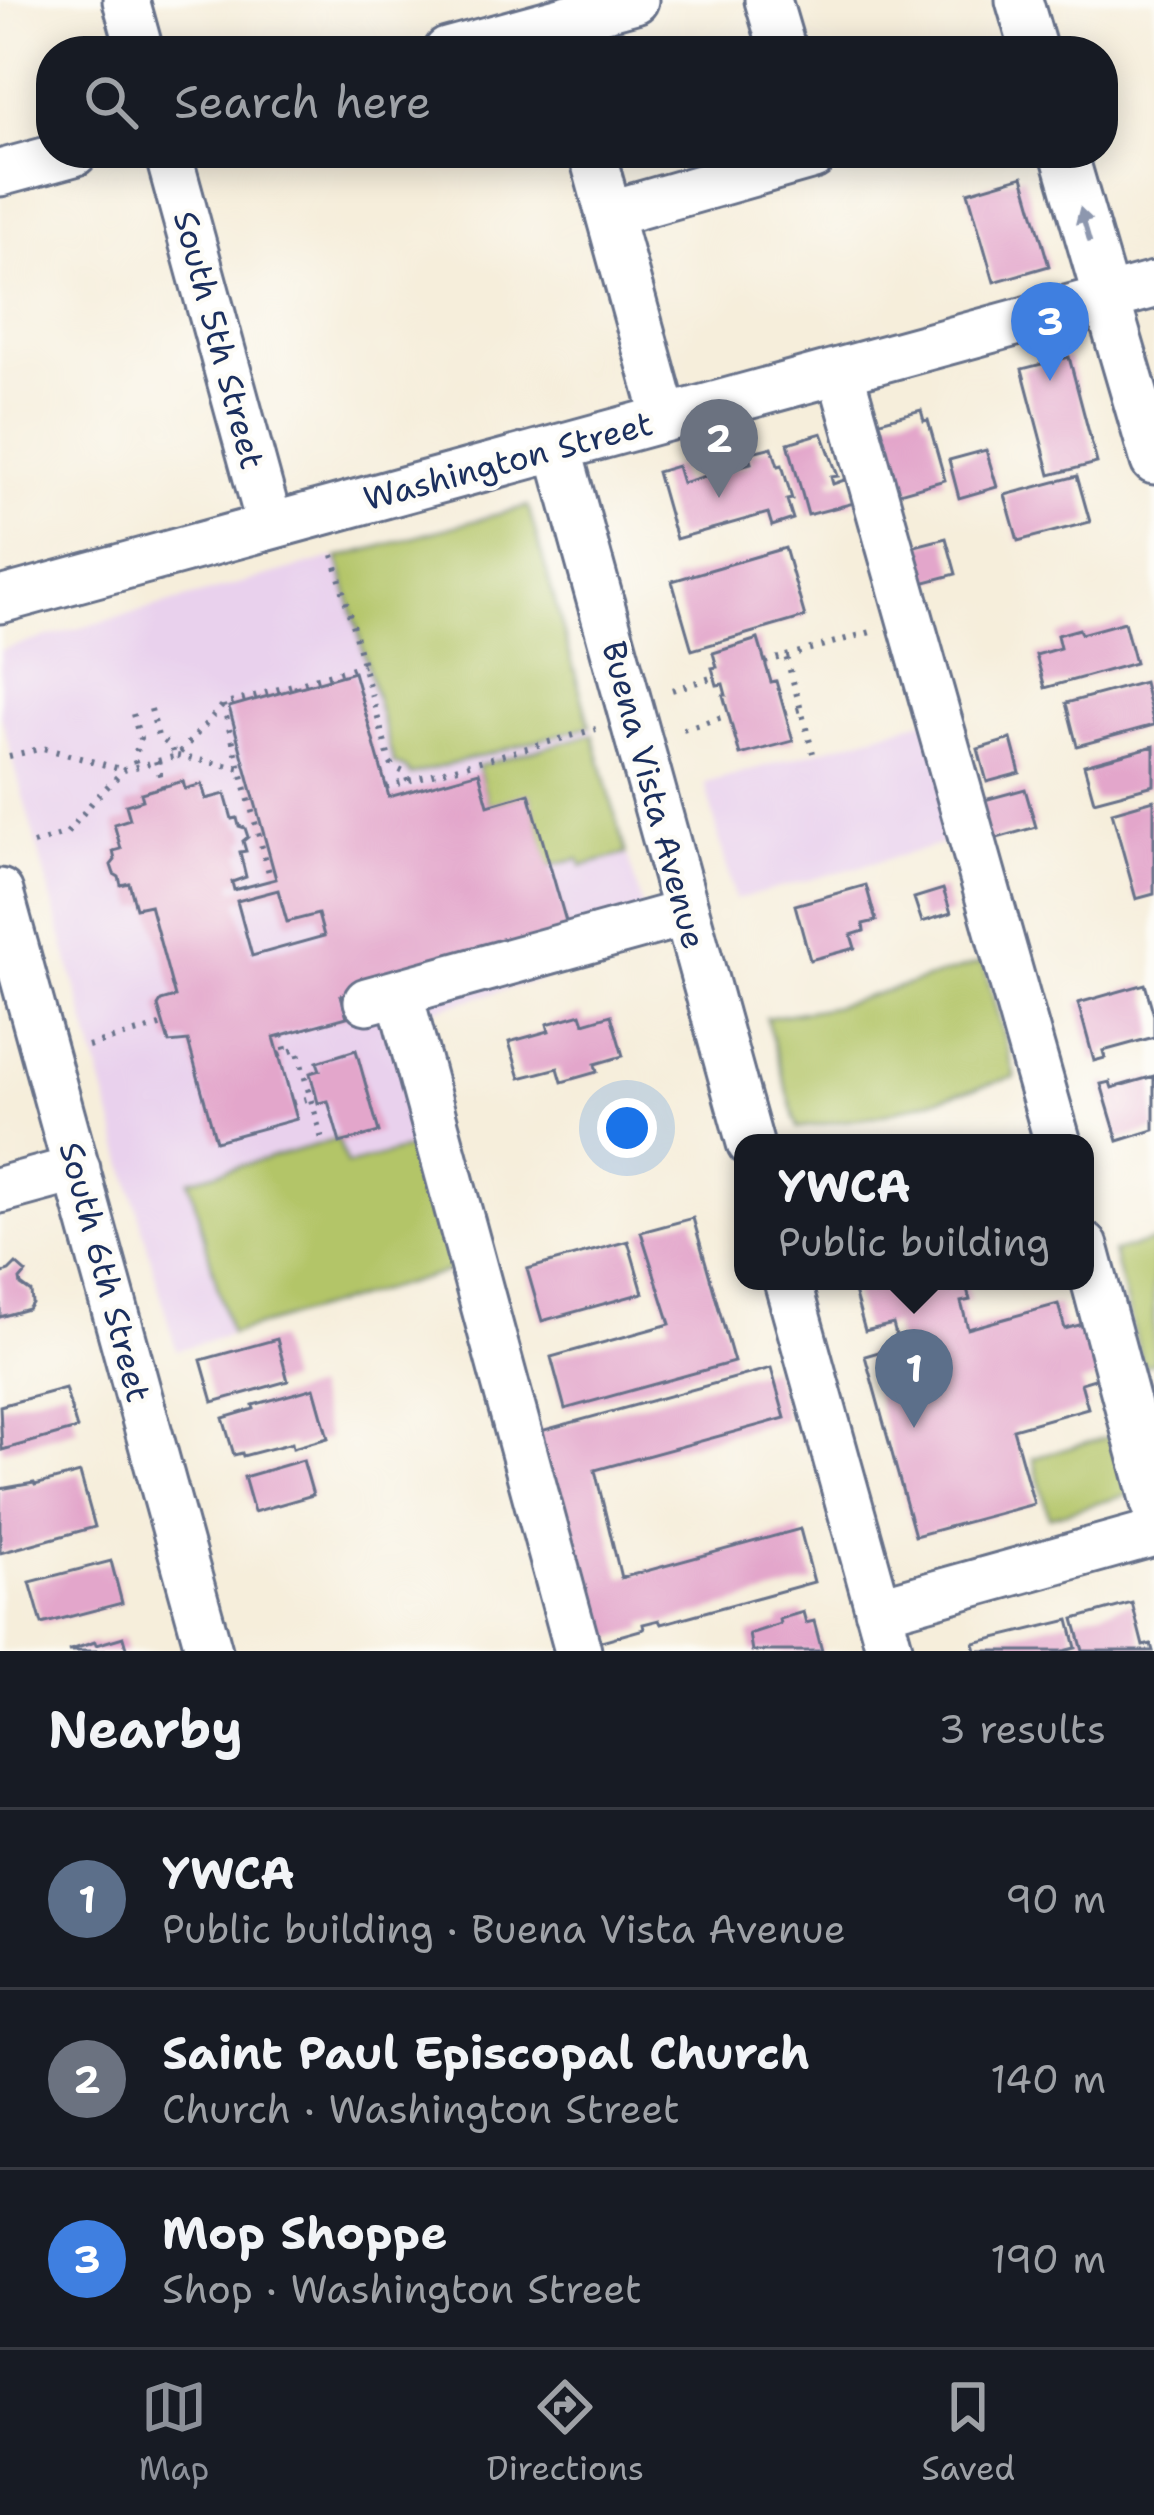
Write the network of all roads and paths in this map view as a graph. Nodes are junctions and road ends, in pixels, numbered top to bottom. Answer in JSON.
{"nodes":[{"id":1,"x":126,"y":0,"type":"edge"},
{"id":2,"x":635,"y":0,"type":"edge"},
{"id":3,"x":769,"y":0,"type":"edge"},
{"id":4,"x":1019,"y":0,"type":"edge"},
{"id":5,"x":557,"y":24,"type":"edge"},
{"id":6,"x":136,"y":36,"type":"edge"},
{"id":7,"x":508,"y":36,"type":"edge"},
{"id":8,"x":779,"y":36,"type":"edge"},
{"id":9,"x":1030,"y":36,"type":"edge"},
{"id":10,"x":36,"y":163,"type":"edge"},
{"id":11,"x":172,"y":168,"type":"edge"},
{"id":12,"x":596,"y":168,"type":"edge"},
{"id":13,"x":771,"y":168,"type":"edge"},
{"id":14,"x":1068,"y":168,"type":"edge"},
{"id":15,"x":0,"y":173,"type":"edge"},
{"id":16,"x":609,"y":214,"type":"junction"},
{"id":17,"x":1154,"y":285,"type":"edge"},
{"id":18,"x":1107,"y":298,"type":"junction"},
{"id":19,"x":840,"y":370,"type":"junction"},
{"id":20,"x":665,"y":418,"type":"junction"},
{"id":21,"x":558,"y":448,"type":"junction"},
{"id":22,"x":1154,"y":461,"type":"edge"},
{"id":23,"x":270,"y":526,"type":"junction"},
{"id":24,"x":333,"y":555,"type":"dead end"},
{"id":25,"x":0,"y":600,"type":"edge"},
{"id":26,"x":872,"y":632,"type":"dead end"},
{"id":27,"x":786,"y":656,"type":"junction"},
{"id":28,"x":765,"y":662,"type":"dead end"},
{"id":29,"x":363,"y":665,"type":"junction"},
{"id":30,"x":715,"y":677,"type":"dead end"},
{"id":31,"x":672,"y":690,"type":"dead end"},
{"id":32,"x":223,"y":705,"type":"junction"},
{"id":33,"x":151,"y":709,"type":"dead end"},
{"id":34,"x":801,"y":709,"type":"junction"},
{"id":35,"x":785,"y":713,"type":"dead end"},
{"id":36,"x":134,"y":714,"type":"dead end"},
{"id":37,"x":729,"y":716,"type":"dead end"},
{"id":38,"x":596,"y":729,"type":"dead end"},
{"id":39,"x":683,"y":729,"type":"dead end"},
{"id":40,"x":813,"y":753,"type":"dead end"},
{"id":41,"x":9,"y":756,"type":"dead end"},
{"id":42,"x":176,"y":756,"type":"junction"},
{"id":43,"x":156,"y":761,"type":"junction"},
{"id":44,"x":471,"y":764,"type":"junction"},
{"id":45,"x":136,"y":766,"type":"junction"},
{"id":46,"x":240,"y":768,"type":"junction"},
{"id":47,"x":124,"y":770,"type":"junction"},
{"id":48,"x":473,"y":773,"type":"dead end"},
{"id":49,"x":408,"y":781,"type":"junction"},
{"id":50,"x":163,"y":786,"type":"dead end"},
{"id":51,"x":386,"y":787,"type":"dead end"},
{"id":52,"x":33,"y":844,"type":"dead end"},
{"id":53,"x":271,"y":880,"type":"dead end"},
{"id":54,"x":0,"y":895,"type":"edge"},
{"id":55,"x":686,"y":913,"type":"junction"},
{"id":56,"x":164,"y":1025,"type":"dead end"},
{"id":57,"x":281,"y":1035,"type":"dead end"},
{"id":58,"x":88,"y":1046,"type":"dead end"},
{"id":59,"x":310,"y":1097,"type":"junction"},
{"id":60,"x":292,"y":1102,"type":"dead end"},
{"id":61,"x":747,"y":1134,"type":"edge"},
{"id":62,"x":1055,"y":1134,"type":"edge"},
{"id":63,"x":323,"y":1143,"type":"dead end"},
{"id":64,"x":77,"y":1169,"type":"junction"},
{"id":65,"x":0,"y":1190,"type":"edge"},
{"id":66,"x":1094,"y":1278,"type":"edge"},
{"id":67,"x":790,"y":1290,"type":"edge"},
{"id":68,"x":1152,"y":1486,"type":"edge"},
{"id":69,"x":1154,"y":1533,"type":"edge"},
{"id":70,"x":884,"y":1630,"type":"edge"},
{"id":71,"x":208,"y":1651,"type":"edge"},
{"id":72,"x":578,"y":1651,"type":"edge"}],
"edges":[{"from":1,"to":6,"type":"street"},
{"from":2,"to":5,"type":"street"},
{"from":3,"to":8,"type":"street"},
{"from":4,"to":9,"type":"street"},
{"from":5,"to":7,"type":"street"},
{"from":10,"to":15,"type":"street"},
{"from":11,"to":23,"type":"street","name":"South 5th Street"},
{"from":12,"to":16,"type":"street"},
{"from":13,"to":16,"type":"street"},
{"from":18,"to":14,"type":"street","one_way":true},
{"from":16,"to":20,"type":"street"},
{"from":17,"to":18,"type":"street","name":"Washington Street"},
{"from":18,"to":19,"type":"street","name":"Washington Street"},
{"from":18,"to":22,"type":"street"},
{"from":19,"to":20,"type":"street","name":"Washington Street"},
{"from":19,"to":62,"type":"street"},
{"from":20,"to":21,"type":"street","name":"Washington Street"},
{"from":21,"to":23,"type":"street","name":"Washington Street"},
{"from":21,"to":55,"type":"street","name":"Buena Vista Avenue"},
{"from":23,"to":25,"type":"street","name":"Washington Street"},
{"from":24,"to":29,"type":"path"},
{"from":26,"to":27,"type":"path"},
{"from":27,"to":28,"type":"path"},
{"from":27,"to":34,"type":"path"},
{"from":29,"to":32,"type":"path"},
{"from":29,"to":49,"type":"path"},
{"from":30,"to":31,"type":"path"},
{"from":32,"to":42,"type":"path"},
{"from":32,"to":46,"type":"path"},
{"from":33,"to":42,"type":"path"},
{"from":34,"to":35,"type":"path"},
{"from":34,"to":40,"type":"path"},
{"from":36,"to":45,"type":"path"},
{"from":37,"to":39,"type":"path"},
{"from":38,"to":44,"type":"path"},
{"from":41,"to":47,"type":"path"},
{"from":42,"to":43,"type":"path"},
{"from":42,"to":46,"type":"path"},
{"from":43,"to":45,"type":"path"},
{"from":43,"to":50,"type":"path"},
{"from":44,"to":48,"type":"path"},
{"from":44,"to":49,"type":"path"},
{"from":45,"to":47,"type":"path"},
{"from":46,"to":53,"type":"path"},
{"from":47,"to":52,"type":"path"},
{"from":49,"to":51,"type":"path"},
{"from":54,"to":64,"type":"street","name":"South 6th Street"},
{"from":55,"to":61,"type":"street","name":"Buena Vista Avenue"},
{"from":55,"to":72,"type":"street"},
{"from":56,"to":58,"type":"path"},
{"from":57,"to":59,"type":"path"},
{"from":59,"to":60,"type":"path"},
{"from":59,"to":63,"type":"path"},
{"from":64,"to":65,"type":"street"},
{"from":64,"to":71,"type":"street","name":"South 6th Street"},
{"from":66,"to":68,"type":"street"},
{"from":67,"to":70,"type":"street"},
{"from":69,"to":70,"type":"street"}]}
